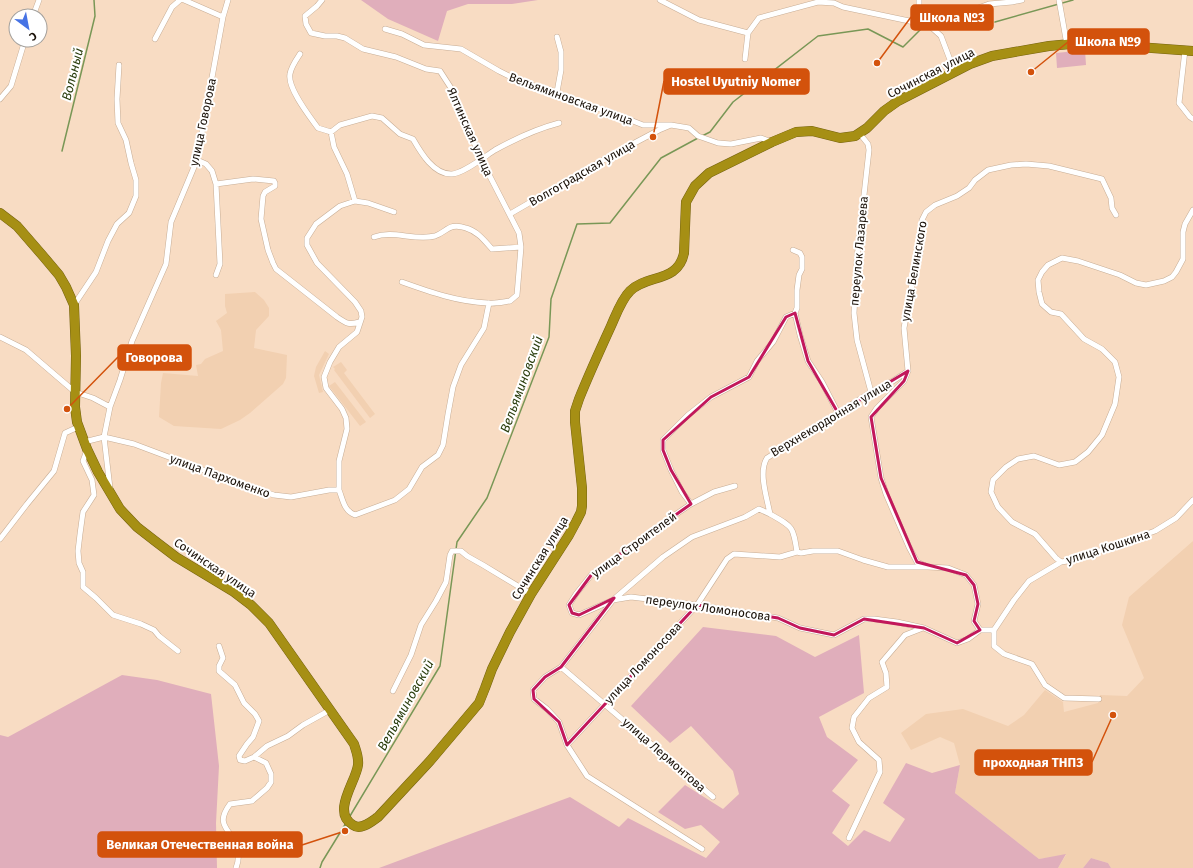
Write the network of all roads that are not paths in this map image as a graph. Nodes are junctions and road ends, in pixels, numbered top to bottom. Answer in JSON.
{"nodes":[{"id":1,"x":180,"y":0,"type":"edge"},
{"id":2,"x":184,"y":0,"type":"edge"},
{"id":3,"x":228,"y":0,"type":"edge"},
{"id":4,"x":322,"y":0,"type":"edge"},
{"id":5,"x":660,"y":0,"type":"edge"},
{"id":6,"x":919,"y":0,"type":"edge"},
{"id":7,"x":1022,"y":0,"type":"edge"},
{"id":8,"x":1059,"y":0,"type":"edge"},
{"id":9,"x":833,"y":1,"type":"edge"},
{"id":10,"x":223,"y":17,"type":"junction"},
{"id":11,"x":955,"y":18,"type":"dead end"},
{"id":12,"x":914,"y":22,"type":"junction"},
{"id":13,"x":385,"y":29,"type":"dead end"},
{"id":14,"x":748,"y":32,"type":"junction"},
{"id":15,"x":557,"y":37,"type":"dead end"},
{"id":16,"x":155,"y":39,"type":"dead end"},
{"id":17,"x":1067,"y":45,"type":"junction"},
{"id":18,"x":23,"y":48,"type":"edge"},
{"id":19,"x":1189,"y":51,"type":"edge"},
{"id":20,"x":300,"y":54,"type":"dead end"},
{"id":21,"x":745,"y":59,"type":"dead end"},
{"id":22,"x":119,"y":65,"type":"dead end"},
{"id":23,"x":954,"y":73,"type":"junction"},
{"id":24,"x":557,"y":92,"type":"junction"},
{"id":25,"x":0,"y":99,"type":"edge"},
{"id":26,"x":1193,"y":119,"type":"edge"},
{"id":27,"x":559,"y":123,"type":"dead end"},
{"id":28,"x":671,"y":125,"type":"junction"},
{"id":29,"x":331,"y":132,"type":"junction"},
{"id":30,"x":860,"y":134,"type":"junction"},
{"id":31,"x":772,"y":142,"type":"junction"},
{"id":32,"x":481,"y":158,"type":"junction"},
{"id":33,"x":197,"y":160,"type":"junction"},
{"id":34,"x":216,"y":184,"type":"junction"},
{"id":35,"x":355,"y":201,"type":"junction"},
{"id":36,"x":1193,"y":210,"type":"edge"},
{"id":37,"x":394,"y":212,"type":"dead end"},
{"id":38,"x":0,"y":213,"type":"edge"},
{"id":39,"x":510,"y":214,"type":"junction"},
{"id":40,"x":1116,"y":215,"type":"dead end"},
{"id":41,"x":374,"y":237,"type":"dead end"},
{"id":42,"x":520,"y":248,"type":"junction"},
{"id":43,"x":793,"y":250,"type":"dead end"},
{"id":44,"x":216,"y":275,"type":"dead end"},
{"id":45,"x":402,"y":282,"type":"dead end"},
{"id":46,"x":489,"y":303,"type":"junction"},
{"id":47,"x":74,"y":305,"type":"junction"},
{"id":48,"x":795,"y":313,"type":"junction"},
{"id":49,"x":360,"y":322,"type":"junction"},
{"id":50,"x":0,"y":337,"type":"edge"},
{"id":51,"x":908,"y":371,"type":"junction"},
{"id":52,"x":75,"y":392,"type":"junction"},
{"id":53,"x":871,"y":392,"type":"junction"},
{"id":54,"x":110,"y":407,"type":"junction"},
{"id":55,"x":838,"y":413,"type":"junction"},
{"id":56,"x":78,"y":427,"type":"junction"},
{"id":57,"x":104,"y":437,"type":"junction"},
{"id":58,"x":86,"y":446,"type":"junction"},
{"id":59,"x":735,"y":486,"type":"dead end"},
{"id":60,"x":339,"y":490,"type":"junction"},
{"id":61,"x":110,"y":493,"type":"junction"},
{"id":62,"x":1193,"y":500,"type":"edge"},
{"id":63,"x":691,"y":504,"type":"junction"},
{"id":64,"x":770,"y":514,"type":"junction"},
{"id":65,"x":0,"y":539,"type":"edge"},
{"id":66,"x":799,"y":552,"type":"junction"},
{"id":67,"x":1060,"y":562,"type":"junction"},
{"id":68,"x":928,"y":567,"type":"junction"},
{"id":69,"x":531,"y":594,"type":"junction"},
{"id":70,"x":613,"y":600,"type":"junction"},
{"id":71,"x":697,"y":604,"type":"junction"},
{"id":72,"x":924,"y":628,"type":"junction"},
{"id":73,"x":980,"y":630,"type":"junction"},
{"id":74,"x":994,"y":630,"type":"junction"},
{"id":75,"x":219,"y":646,"type":"dead end"},
{"id":76,"x":178,"y":650,"type":"dead end"},
{"id":77,"x":561,"y":666,"type":"junction"},
{"id":78,"x":393,"y":691,"type":"dead end"},
{"id":79,"x":1099,"y":698,"type":"dead end"},
{"id":80,"x":605,"y":704,"type":"junction"},
{"id":81,"x":330,"y":710,"type":"junction"},
{"id":82,"x":567,"y":745,"type":"junction"},
{"id":83,"x":254,"y":757,"type":"junction"},
{"id":84,"x":713,"y":797,"type":"dead end"},
{"id":85,"x":849,"y":838,"type":"dead end"},
{"id":86,"x":702,"y":849,"type":"dead end"},
{"id":87,"x":236,"y":868,"type":"edge"}],
"edges":[{"from":1,"to":16,"type":"street"},
{"from":2,"to":10,"type":"street"},
{"from":3,"to":10,"type":"street","name":"улица Говорова"},
{"from":4,"to":32,"type":"street","name":"Ялтинская улица"},
{"from":5,"to":14,"type":"street"},
{"from":6,"to":12,"type":"street"},
{"from":7,"to":11,"type":"street"},
{"from":8,"to":17,"type":"street"},
{"from":9,"to":12,"type":"street"},
{"from":9,"to":14,"type":"street"},
{"from":10,"to":33,"type":"street","name":"улица Говорова"},
{"from":12,"to":23,"type":"street"},
{"from":13,"to":24,"type":"street","name":"Вельяминовская улица"},
{"from":14,"to":21,"type":"street"},
{"from":15,"to":24,"type":"street"},
{"from":17,"to":19,"type":"highway","name":"Сочинская улица"},
{"from":17,"to":23,"type":"highway","name":"Сочинская улица"},
{"from":18,"to":25,"type":"street"},
{"from":19,"to":26,"type":"street"},
{"from":20,"to":29,"type":"street"},
{"from":22,"to":47,"type":"street"},
{"from":23,"to":30,"type":"highway","name":"Сочинская улица"},
{"from":24,"to":28,"type":"street","name":"Вельяминовская улица"},
{"from":27,"to":32,"type":"street"},
{"from":28,"to":31,"type":"street"},
{"from":28,"to":39,"type":"street","name":"Волгоградская улица"},
{"from":29,"to":32,"type":"street"},
{"from":29,"to":35,"type":"street"},
{"from":30,"to":31,"type":"highway","name":"Сочинская улица"},
{"from":30,"to":53,"type":"street","name":"переулок Лазарева"},
{"from":31,"to":69,"type":"highway","name":"Сочинская улица"},
{"from":32,"to":39,"type":"street","name":"Ялтинская улица"},
{"from":33,"to":34,"type":"street"},
{"from":33,"to":54,"type":"street","name":"улица Говорова"},
{"from":34,"to":44,"type":"street"},
{"from":34,"to":49,"type":"street"},
{"from":35,"to":37,"type":"street"},
{"from":35,"to":49,"type":"street"},
{"from":36,"to":67,"type":"street"},
{"from":38,"to":47,"type":"highway","name":"Сочинская улица"},
{"from":39,"to":42,"type":"street","name":"Ялтинская улица"},
{"from":40,"to":51,"type":"street","name":"улица Белинского"},
{"from":41,"to":42,"type":"street"},
{"from":42,"to":46,"type":"street","name":"Ялтинская улица"},
{"from":43,"to":48,"type":"street"},
{"from":45,"to":46,"type":"street"},
{"from":46,"to":60,"type":"street"},
{"from":47,"to":52,"type":"highway","name":"Сочинская улица"},
{"from":48,"to":55,"type":"street"},
{"from":48,"to":63,"type":"street"},
{"from":49,"to":60,"type":"street"},
{"from":50,"to":52,"type":"street"},
{"from":51,"to":53,"type":"street","name":"Верхнекордонная улица"},
{"from":51,"to":68,"type":"street"},
{"from":52,"to":54,"type":"street"},
{"from":52,"to":56,"type":"highway","name":"Сочинская улица"},
{"from":53,"to":55,"type":"street","name":"Верхнекордонная улица"},
{"from":54,"to":57,"type":"street","name":"улица Говорова"},
{"from":55,"to":64,"type":"street","name":"Верхнекордонная улица"},
{"from":56,"to":58,"type":"highway","name":"Сочинская улица"},
{"from":56,"to":65,"type":"street"},
{"from":57,"to":58,"type":"street"},
{"from":57,"to":60,"type":"street","name":"улица Пархоменко"},
{"from":57,"to":61,"type":"street","name":"улица Говорова"},
{"from":58,"to":61,"type":"highway","name":"Сочинская улица"},
{"from":58,"to":76,"type":"street","name":"Сочинская улица"},
{"from":59,"to":63,"type":"street","name":"улица Строителей"},
{"from":61,"to":81,"type":"highway","name":"Сочинская улица"},
{"from":62,"to":67,"type":"street","name":"улица Кошкина"},
{"from":63,"to":70,"type":"street","name":"улица Строителей"},
{"from":64,"to":66,"type":"street"},
{"from":64,"to":70,"type":"street"},
{"from":66,"to":68,"type":"street","name":"улица Ломоносова"},
{"from":66,"to":71,"type":"street","name":"улица Ломоносова"},
{"from":67,"to":74,"type":"street"},
{"from":68,"to":73,"type":"street","name":"улица Ломоносова"},
{"from":69,"to":78,"type":"street"},
{"from":69,"to":81,"type":"highway","name":"Сочинская улица"},
{"from":70,"to":71,"type":"street","name":"переулок Ломоносова"},
{"from":70,"to":77,"type":"street"},
{"from":71,"to":72,"type":"street","name":"переулок Ломоносова"},
{"from":71,"to":80,"type":"street","name":"улица Ломоносова"},
{"from":72,"to":73,"type":"street","name":"переулок Ломоносова"},
{"from":72,"to":85,"type":"street"},
{"from":73,"to":74,"type":"street"},
{"from":74,"to":79,"type":"street"},
{"from":75,"to":83,"type":"street"},
{"from":77,"to":80,"type":"street","name":"улица Лермонтова"},
{"from":77,"to":82,"type":"street"},
{"from":80,"to":82,"type":"street","name":"улица Ломоносова"},
{"from":80,"to":84,"type":"street","name":"улица Лермонтова"},
{"from":81,"to":83,"type":"street"},
{"from":82,"to":86,"type":"street"},
{"from":83,"to":87,"type":"street"}]}
